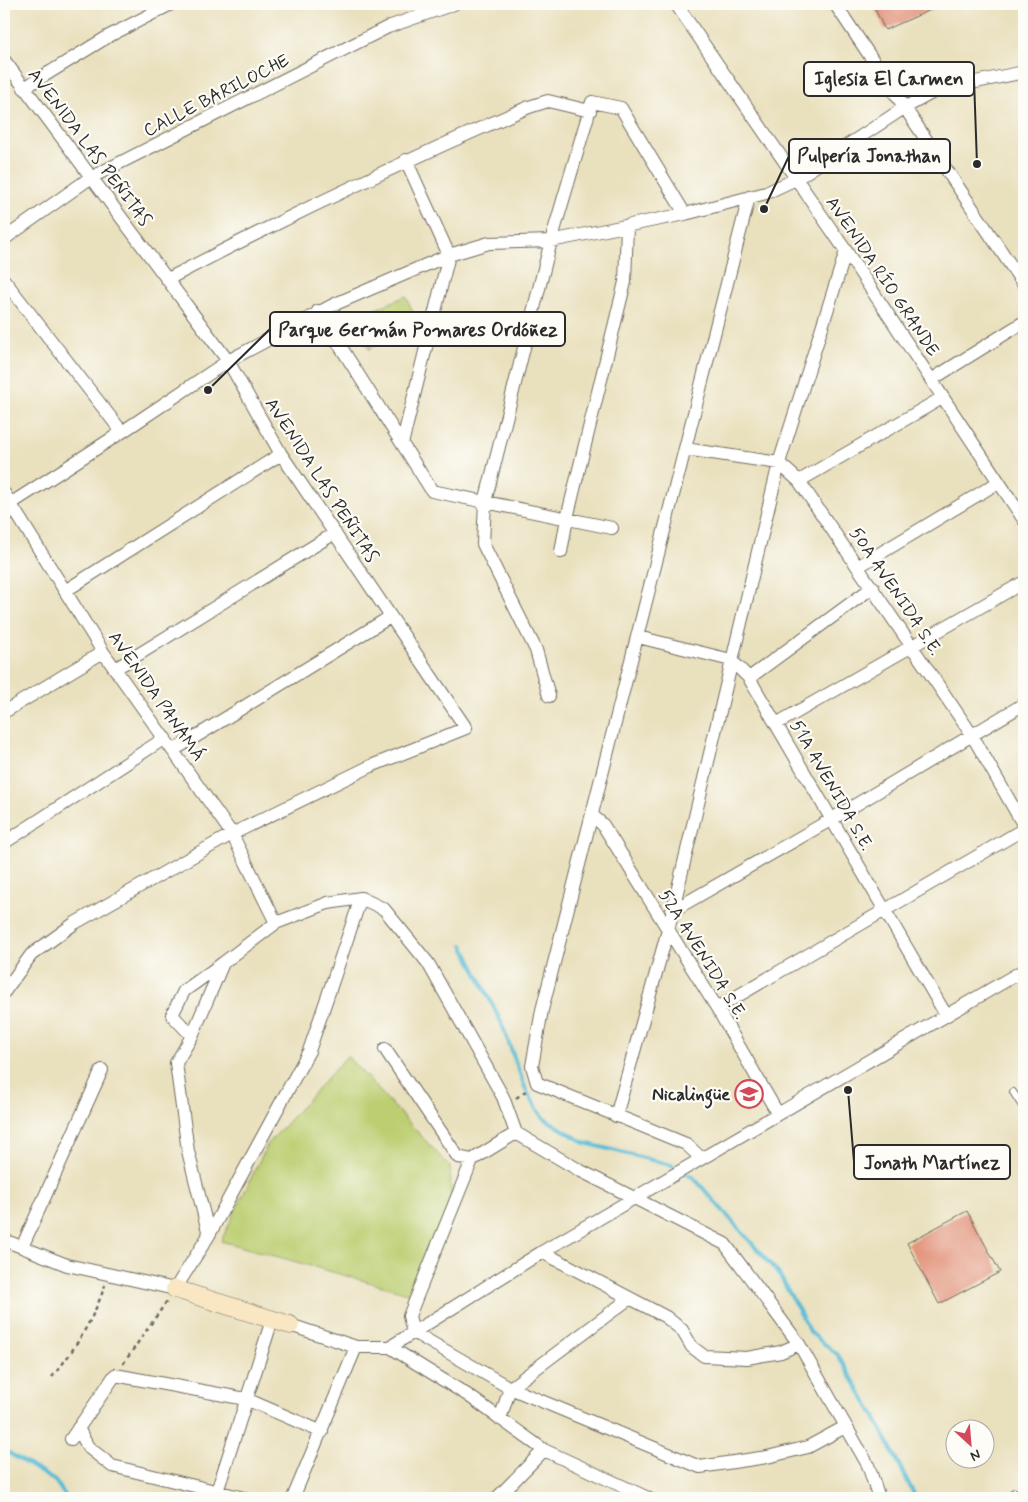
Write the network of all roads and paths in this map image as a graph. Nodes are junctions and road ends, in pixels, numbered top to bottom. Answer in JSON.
{"nodes":[{"id":1,"x":171,"y":4,"type":"edge"},
{"id":2,"x":454,"y":4,"type":"edge"},
{"id":3,"x":676,"y":4,"type":"edge"},
{"id":4,"x":835,"y":4,"type":"edge"},
{"id":5,"x":4,"y":60,"type":"edge"},
{"id":6,"x":1024,"y":72,"type":"edge"},
{"id":7,"x":24,"y":88,"type":"junction"},
{"id":8,"x":904,"y":108,"type":"junction"},
{"id":9,"x":590,"y":111,"type":"junction"},
{"id":10,"x":406,"y":160,"type":"junction"},
{"id":11,"x":90,"y":178,"type":"junction"},
{"id":12,"x":796,"y":180,"type":"junction"},
{"id":13,"x":749,"y":198,"type":"junction"},
{"id":14,"x":685,"y":214,"type":"junction"},
{"id":15,"x":627,"y":226,"type":"junction"},
{"id":16,"x":4,"y":239,"type":"edge"},
{"id":17,"x":551,"y":241,"type":"junction"},
{"id":18,"x":846,"y":251,"type":"junction"},
{"id":19,"x":449,"y":255,"type":"junction"},
{"id":20,"x":168,"y":278,"type":"junction"},
{"id":21,"x":4,"y":280,"type":"edge"},
{"id":22,"x":1024,"y":285,"type":"edge"},
{"id":23,"x":318,"y":311,"type":"junction"},
{"id":24,"x":1024,"y":322,"type":"edge"},
{"id":25,"x":228,"y":361,"type":"junction"},
{"id":26,"x":931,"y":380,"type":"junction"},
{"id":27,"x":942,"y":398,"type":"junction"},
{"id":28,"x":122,"y":432,"type":"junction"},
{"id":29,"x":402,"y":444,"type":"junction"},
{"id":30,"x":686,"y":449,"type":"junction"},
{"id":31,"x":280,"y":454,"type":"junction"},
{"id":32,"x":779,"y":463,"type":"junction"},
{"id":33,"x":799,"y":481,"type":"junction"},
{"id":34,"x":999,"y":482,"type":"junction"},
{"id":35,"x":6,"y":501,"type":"edge"},
{"id":36,"x":485,"y":502,"type":"junction"},
{"id":37,"x":567,"y":518,"type":"junction"},
{"id":38,"x":1024,"y":520,"type":"edge"},
{"id":39,"x":612,"y":528,"type":"dead end"},
{"id":40,"x":335,"y":533,"type":"junction"},
{"id":41,"x":561,"y":552,"type":"dead end"},
{"id":42,"x":858,"y":566,"type":"junction"},
{"id":43,"x":1024,"y":582,"type":"edge"},
{"id":44,"x":873,"y":587,"type":"junction"},
{"id":45,"x":65,"y":590,"type":"junction"},
{"id":46,"x":390,"y":617,"type":"junction"},
{"id":47,"x":638,"y":637,"type":"junction"},
{"id":48,"x":912,"y":645,"type":"junction"},
{"id":49,"x":103,"y":652,"type":"junction"},
{"id":50,"x":732,"y":660,"type":"junction"},
{"id":51,"x":115,"y":669,"type":"junction"},
{"id":52,"x":749,"y":678,"type":"junction"},
{"id":53,"x":549,"y":696,"type":"dead end"},
{"id":54,"x":1024,"y":704,"type":"edge"},
{"id":55,"x":4,"y":712,"type":"edge"},
{"id":56,"x":776,"y":724,"type":"junction"},
{"id":57,"x":972,"y":735,"type":"junction"},
{"id":58,"x":165,"y":738,"type":"junction"},
{"id":59,"x":174,"y":750,"type":"junction"},
{"id":60,"x":593,"y":816,"type":"junction"},
{"id":61,"x":832,"y":819,"type":"junction"},
{"id":62,"x":1024,"y":828,"type":"edge"},
{"id":63,"x":232,"y":834,"type":"junction"},
{"id":64,"x":4,"y":843,"type":"edge"},
{"id":65,"x":361,"y":898,"type":"junction"},
{"id":66,"x":672,"y":911,"type":"junction"},
{"id":67,"x":886,"y":911,"type":"junction"},
{"id":68,"x":276,"y":923,"type":"junction"},
{"id":69,"x":668,"y":930,"type":"junction"},
{"id":70,"x":223,"y":963,"type":"junction"},
{"id":71,"x":1024,"y":970,"type":"edge"},
{"id":72,"x":4,"y":992,"type":"edge"},
{"id":73,"x":717,"y":1008,"type":"junction"},
{"id":74,"x":946,"y":1015,"type":"junction"},
{"id":75,"x":192,"y":1036,"type":"junction"},
{"id":76,"x":385,"y":1049,"type":"dead end"},
{"id":77,"x":102,"y":1070,"type":"dead end"},
{"id":78,"x":537,"y":1083,"type":"junction"},
{"id":79,"x":1013,"y":1092,"type":"dead end"},
{"id":80,"x":506,"y":1105,"type":"junction"},
{"id":81,"x":1024,"y":1110,"type":"edge"},
{"id":82,"x":778,"y":1114,"type":"junction"},
{"id":83,"x":616,"y":1116,"type":"junction"},
{"id":84,"x":516,"y":1133,"type":"junction"},
{"id":85,"x":701,"y":1158,"type":"junction"},
{"id":86,"x":472,"y":1160,"type":"junction"},
{"id":87,"x":636,"y":1197,"type":"junction"},
{"id":88,"x":209,"y":1235,"type":"junction"},
{"id":89,"x":4,"y":1240,"type":"edge"},
{"id":90,"x":22,"y":1247,"type":"junction"},
{"id":91,"x":542,"y":1252,"type":"junction"},
{"id":92,"x":109,"y":1274,"type":"junction"},
{"id":93,"x":175,"y":1289,"type":"junction"},
{"id":94,"x":630,"y":1298,"type":"junction"},
{"id":95,"x":272,"y":1320,"type":"junction"},
{"id":96,"x":290,"y":1325,"type":"joint"},
{"id":97,"x":413,"y":1332,"type":"junction"},
{"id":98,"x":799,"y":1344,"type":"junction"},
{"id":99,"x":356,"y":1347,"type":"junction"},
{"id":100,"x":390,"y":1347,"type":"junction"},
{"id":101,"x":115,"y":1375,"type":"junction"},
{"id":102,"x":52,"y":1377,"type":"dead end"},
{"id":103,"x":510,"y":1388,"type":"junction"},
{"id":104,"x":246,"y":1399,"type":"junction"},
{"id":105,"x":500,"y":1419,"type":"junction"},
{"id":106,"x":846,"y":1427,"type":"junction"},
{"id":107,"x":322,"y":1432,"type":"junction"},
{"id":108,"x":544,"y":1450,"type":"junction"},
{"id":109,"x":217,"y":1495,"type":"edge"},
{"id":110,"x":244,"y":1498,"type":"edge"},
{"id":111,"x":293,"y":1498,"type":"edge"},
{"id":112,"x":497,"y":1498,"type":"edge"},
{"id":113,"x":645,"y":1498,"type":"edge"},
{"id":114,"x":879,"y":1498,"type":"edge"}],
"edges":[{"from":1,"to":7,"type":"street"},
{"from":2,"to":11,"type":"street","name":"CALLE BARILOCHE"},
{"from":3,"to":12,"type":"street","name":"AVENIDA RÍO GRANDE"},
{"from":4,"to":8,"type":"street"},
{"from":5,"to":7,"type":"street","name":"AVENIDA LAS PEÑITAS"},
{"from":6,"to":8,"type":"street"},
{"from":7,"to":11,"type":"street","name":"AVENIDA LAS PEÑITAS"},
{"from":8,"to":12,"type":"street"},
{"from":8,"to":22,"type":"street"},
{"from":9,"to":10,"type":"street"},
{"from":9,"to":14,"type":"street"},
{"from":9,"to":17,"type":"street"},
{"from":10,"to":19,"type":"street"},
{"from":10,"to":20,"type":"street"},
{"from":11,"to":16,"type":"street","name":"CALLE BARILOCHE"},
{"from":11,"to":20,"type":"street","name":"AVENIDA LAS PEÑITAS"},
{"from":12,"to":13,"type":"street"},
{"from":12,"to":18,"type":"street","name":"AVENIDA RÍO GRANDE"},
{"from":13,"to":14,"type":"street"},
{"from":13,"to":30,"type":"street"},
{"from":14,"to":15,"type":"street"},
{"from":15,"to":17,"type":"street"},
{"from":15,"to":37,"type":"street"},
{"from":17,"to":19,"type":"street"},
{"from":17,"to":36,"type":"street"},
{"from":18,"to":26,"type":"street","name":"AVENIDA RÍO GRANDE"},
{"from":18,"to":32,"type":"street"},
{"from":19,"to":23,"type":"street"},
{"from":19,"to":29,"type":"street"},
{"from":20,"to":25,"type":"street","name":"AVENIDA LAS PEÑITAS"},
{"from":21,"to":28,"type":"street"},
{"from":23,"to":25,"type":"street"},
{"from":23,"to":29,"type":"street"},
{"from":24,"to":26,"type":"street"},
{"from":25,"to":28,"type":"street"},
{"from":25,"to":31,"type":"street","name":"AVENIDA LAS PEÑITAS"},
{"from":26,"to":27,"type":"street","name":"AVENIDA RÍO GRANDE"},
{"from":27,"to":33,"type":"street"},
{"from":27,"to":34,"type":"street","name":"AVENIDA RÍO GRANDE"},
{"from":28,"to":35,"type":"street"},
{"from":29,"to":36,"type":"street"},
{"from":30,"to":32,"type":"street"},
{"from":30,"to":47,"type":"street"},
{"from":31,"to":40,"type":"street","name":"AVENIDA LAS PEÑITAS"},
{"from":31,"to":45,"type":"street"},
{"from":32,"to":33,"type":"street","name":"50A AVENIDA S.E."},
{"from":32,"to":50,"type":"street"},
{"from":33,"to":42,"type":"street","name":"50A AVENIDA S.E."},
{"from":34,"to":38,"type":"street","name":"AVENIDA RÍO GRANDE"},
{"from":34,"to":42,"type":"street"},
{"from":35,"to":45,"type":"street","name":"AVENIDA PANAMÁ"},
{"from":36,"to":37,"type":"street"},
{"from":36,"to":53,"type":"street"},
{"from":37,"to":39,"type":"street"},
{"from":37,"to":41,"type":"street"},
{"from":40,"to":46,"type":"street","name":"AVENIDA LAS PEÑITAS"},
{"from":40,"to":51,"type":"street"},
{"from":42,"to":44,"type":"street","name":"50A AVENIDA S.E."},
{"from":43,"to":48,"type":"street"},
{"from":44,"to":48,"type":"street","name":"50A AVENIDA S.E."},
{"from":44,"to":52,"type":"street"},
{"from":45,"to":49,"type":"street","name":"AVENIDA PANAMÁ"},
{"from":46,"to":59,"type":"street"},
{"from":46,"to":63,"type":"street","name":"AVENIDA LAS PEÑITAS"},
{"from":47,"to":50,"type":"street"},
{"from":47,"to":60,"type":"street"},
{"from":48,"to":56,"type":"street"},
{"from":48,"to":57,"type":"street","name":"50A AVENIDA S.E."},
{"from":49,"to":51,"type":"street","name":"AVENIDA PANAMÁ"},
{"from":49,"to":55,"type":"street"},
{"from":50,"to":52,"type":"street","name":"51A AVENIDA S.E."},
{"from":50,"to":66,"type":"street"},
{"from":51,"to":58,"type":"street","name":"AVENIDA PANAMÁ"},
{"from":52,"to":56,"type":"street","name":"51A AVENIDA S.E."},
{"from":54,"to":57,"type":"street"},
{"from":56,"to":61,"type":"street","name":"51A AVENIDA S.E."},
{"from":57,"to":61,"type":"street"},
{"from":57,"to":62,"type":"street","name":"50A AVENIDA S.E."},
{"from":58,"to":59,"type":"street","name":"AVENIDA PANAMÁ"},
{"from":58,"to":64,"type":"street"},
{"from":59,"to":63,"type":"street","name":"AVENIDA PANAMÁ"},
{"from":60,"to":69,"type":"street","name":"52A AVENIDA S.E."},
{"from":60,"to":78,"type":"street"},
{"from":61,"to":66,"type":"street"},
{"from":61,"to":67,"type":"street","name":"51A AVENIDA S.E."},
{"from":62,"to":67,"type":"street"},
{"from":63,"to":68,"type":"street","name":"AVENIDA PANAMÁ"},
{"from":63,"to":72,"type":"street"},
{"from":65,"to":68,"type":"street"},
{"from":65,"to":80,"type":"street"},
{"from":65,"to":88,"type":"street"},
{"from":66,"to":69,"type":"street"},
{"from":67,"to":73,"type":"street"},
{"from":67,"to":74,"type":"street","name":"51A AVENIDA S.E."},
{"from":68,"to":70,"type":"street"},
{"from":69,"to":73,"type":"street","name":"52A AVENIDA S.E."},
{"from":69,"to":83,"type":"street"},
{"from":70,"to":75,"type":"street"},
{"from":70,"to":75,"type":"street"},
{"from":71,"to":74,"type":"street"},
{"from":73,"to":82,"type":"street","name":"52A AVENIDA S.E."},
{"from":74,"to":82,"type":"street"},
{"from":75,"to":88,"type":"street"},
{"from":76,"to":86,"type":"street"},
{"from":77,"to":90,"type":"street"},
{"from":78,"to":80,"type":"path"},
{"from":78,"to":83,"type":"street"},
{"from":79,"to":81,"type":"lane"},
{"from":80,"to":84,"type":"street"},
{"from":82,"to":85,"type":"street"},
{"from":83,"to":85,"type":"street"},
{"from":84,"to":86,"type":"street"},
{"from":84,"to":87,"type":"street"},
{"from":85,"to":87,"type":"street"},
{"from":86,"to":97,"type":"street"},
{"from":87,"to":91,"type":"street"},
{"from":87,"to":98,"type":"street"},
{"from":88,"to":93,"type":"street"},
{"from":89,"to":90,"type":"street"},
{"from":90,"to":92,"type":"street"},
{"from":91,"to":94,"type":"street"},
{"from":91,"to":97,"type":"street"},
{"from":92,"to":93,"type":"street"},
{"from":92,"to":102,"type":"path"},
{"from":93,"to":95,"type":"street"},
{"from":93,"to":101,"type":"path"},
{"from":94,"to":98,"type":"street"},
{"from":94,"to":103,"type":"street"},
{"from":95,"to":96,"type":"street"},
{"from":95,"to":104,"type":"street"},
{"from":96,"to":99,"type":"street"},
{"from":97,"to":100,"type":"street"},
{"from":97,"to":103,"type":"street"},
{"from":98,"to":106,"type":"street"},
{"from":99,"to":100,"type":"street"},
{"from":99,"to":107,"type":"street"},
{"from":100,"to":105,"type":"street"},
{"from":101,"to":104,"type":"street"},
{"from":101,"to":109,"type":"street"},
{"from":103,"to":105,"type":"street"},
{"from":103,"to":106,"type":"street"},
{"from":104,"to":107,"type":"street"},
{"from":104,"to":109,"type":"street"},
{"from":105,"to":108,"type":"street"},
{"from":106,"to":114,"type":"street"},
{"from":107,"to":111,"type":"street"},
{"from":108,"to":112,"type":"street"},
{"from":108,"to":113,"type":"street"},
{"from":109,"to":110,"type":"street"}]}
